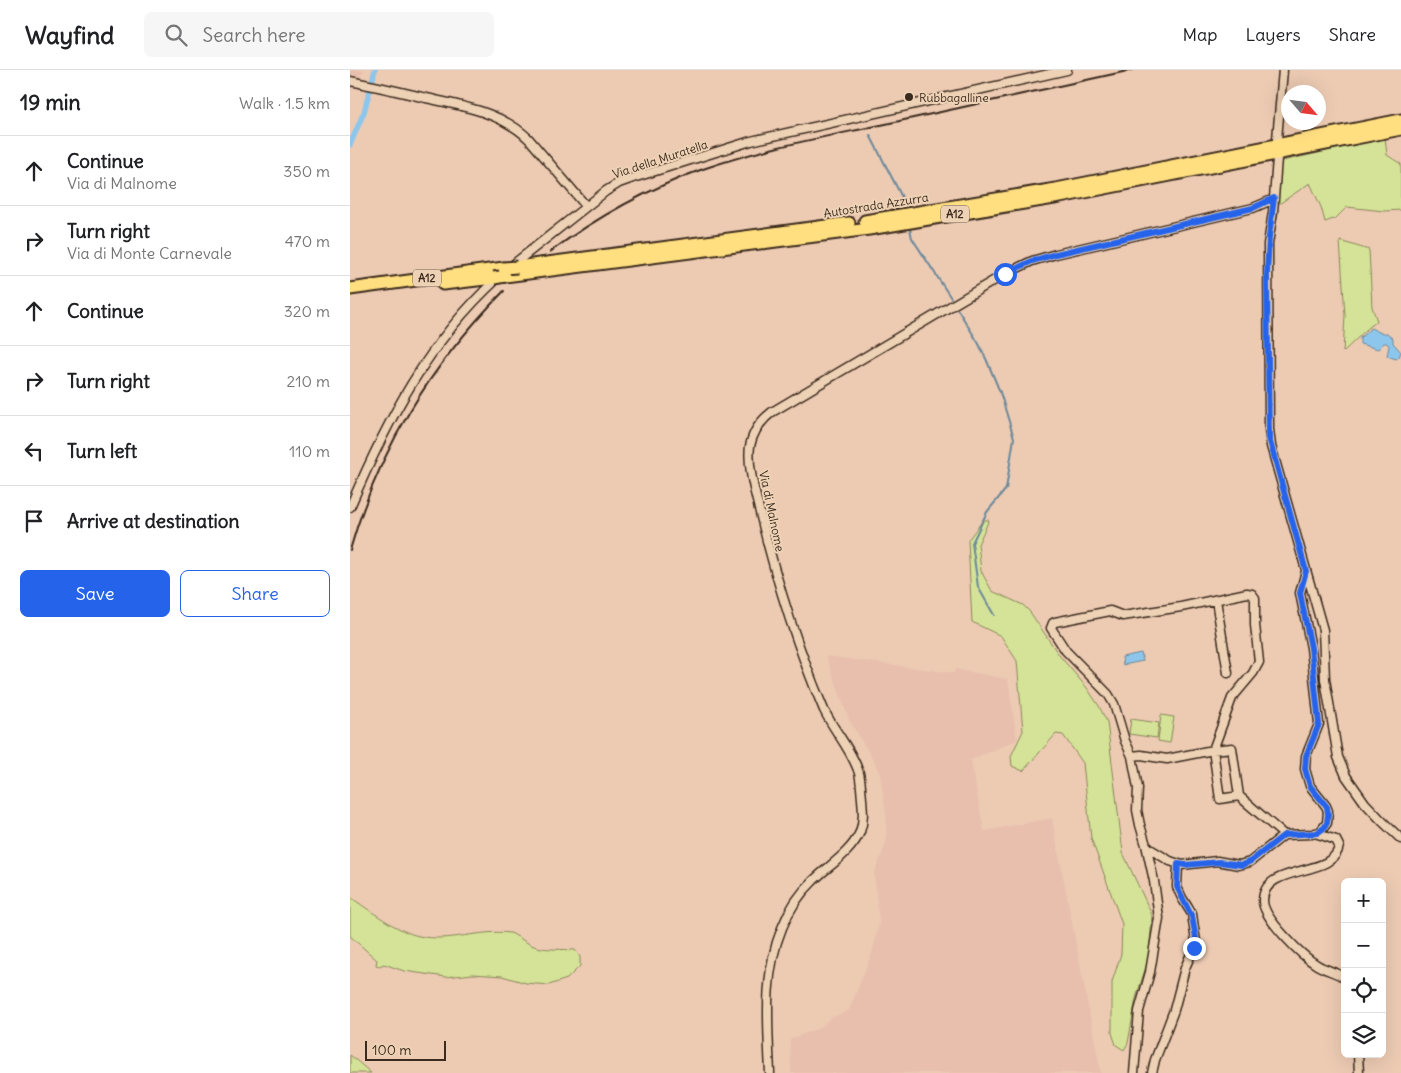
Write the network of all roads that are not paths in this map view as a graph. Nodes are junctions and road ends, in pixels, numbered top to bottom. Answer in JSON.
{"nodes":[{"id":1,"x":1067,"y":70,"type":"edge"},
{"id":2,"x":1283,"y":70,"type":"edge"},
{"id":3,"x":350,"y":81,"type":"edge"},
{"id":4,"x":1401,"y":120,"type":"edge"},
{"id":5,"x":1401,"y":129,"type":"edge"},
{"id":6,"x":1277,"y":139,"type":"dead end"},
{"id":7,"x":1276,"y":158,"type":"dead end"},
{"id":8,"x":1274,"y":198,"type":"junction"},
{"id":9,"x":586,"y":206,"type":"junction"},
{"id":10,"x":501,"y":274,"type":"junction"},
{"id":11,"x":350,"y":289,"type":"edge"},
{"id":12,"x":350,"y":296,"type":"edge"},
{"id":13,"x":350,"y":507,"type":"edge"},
{"id":14,"x":1306,"y":571,"type":"junction"},
{"id":15,"x":1216,"y":600,"type":"junction"},
{"id":16,"x":1228,"y":673,"type":"dead end"},
{"id":17,"x":1213,"y":750,"type":"junction"},
{"id":18,"x":1132,"y":756,"type":"junction"},
{"id":19,"x":1239,"y":796,"type":"junction"},
{"id":20,"x":1315,"y":833,"type":"junction"},
{"id":21,"x":1284,"y":835,"type":"junction"},
{"id":22,"x":1401,"y":839,"type":"edge"},
{"id":23,"x":1146,"y":845,"type":"junction"},
{"id":24,"x":1178,"y":864,"type":"junction"},
{"id":25,"x":1341,"y":976,"type":"edge"},
{"id":26,"x":1358,"y":1058,"type":"edge"},
{"id":27,"x":770,"y":1073,"type":"edge"},
{"id":28,"x":1134,"y":1073,"type":"edge"},
{"id":29,"x":1152,"y":1073,"type":"edge"},
{"id":30,"x":1359,"y":1073,"type":"edge"}],
"edges":[{"from":1,"to":9,"type":"street","name":"Via della Muratella"},
{"from":2,"to":6,"type":"street"},
{"from":3,"to":9,"type":"street"},
{"from":4,"to":10,"type":"highway","name":"Autostrada Azzurra","number":"A12","bridge":true},
{"from":5,"to":10,"type":"highway","name":"Autostrada Azzurra","number":"A12"},
{"from":7,"to":8,"type":"street"},
{"from":8,"to":14,"type":"street"},
{"from":8,"to":27,"type":"street","name":"Via di Malnome"},
{"from":9,"to":13,"type":"street","name":"Via della Muratella"},
{"from":10,"to":11,"type":"highway","name":"Autostrada Azzurra","number":"A12"},
{"from":10,"to":12,"type":"highway","name":"Autostrada Azzurra","number":"A12"},
{"from":14,"to":20,"type":"street"},
{"from":14,"to":22,"type":"street"},
{"from":15,"to":16,"type":"street"},
{"from":15,"to":17,"type":"street"},
{"from":15,"to":18,"type":"street"},
{"from":17,"to":18,"type":"street"},
{"from":17,"to":19,"type":"street"},
{"from":17,"to":19,"type":"street"},
{"from":18,"to":23,"type":"street"},
{"from":19,"to":21,"type":"street"},
{"from":20,"to":21,"type":"street"},
{"from":20,"to":25,"type":"street"},
{"from":21,"to":24,"type":"street"},
{"from":23,"to":24,"type":"street"},
{"from":23,"to":28,"type":"street"},
{"from":24,"to":29,"type":"street"},
{"from":26,"to":30,"type":"street"}]}
